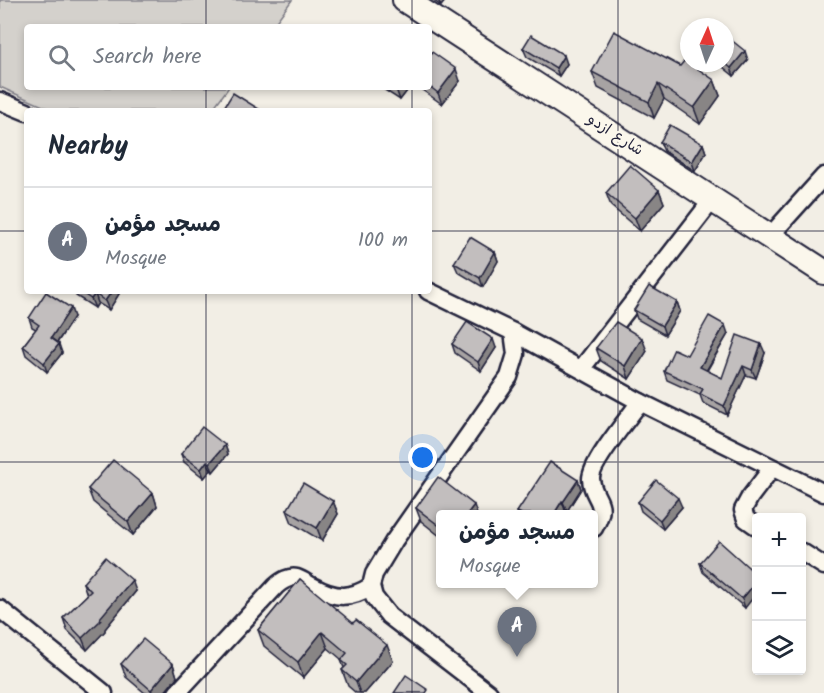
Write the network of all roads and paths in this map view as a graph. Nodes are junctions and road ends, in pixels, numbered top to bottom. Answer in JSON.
{"nodes":[{"id":1,"x":405,"y":0,"type":"edge"},
{"id":2,"x":0,"y":101,"type":"edge"},
{"id":3,"x":24,"y":111,"type":"edge"},
{"id":4,"x":824,"y":176,"type":"edge"},
{"id":5,"x":713,"y":199,"type":"junction"},
{"id":6,"x":770,"y":236,"type":"junction"},
{"id":7,"x":824,"y":272,"type":"edge"},
{"id":8,"x":432,"y":293,"type":"edge"},
{"id":9,"x":513,"y":332,"type":"junction"},
{"id":10,"x":582,"y":368,"type":"junction"},
{"id":11,"x":640,"y":402,"type":"junction"},
{"id":12,"x":772,"y":468,"type":"junction"},
{"id":13,"x":824,"y":493,"type":"edge"},
{"id":14,"x":598,"y":520,"type":"edge"},
{"id":15,"x":752,"y":523,"type":"edge"},
{"id":16,"x":806,"y":555,"type":"edge"},
{"id":17,"x":824,"y":566,"type":"edge"},
{"id":18,"x":371,"y":586,"type":"junction"},
{"id":19,"x":0,"y":609,"type":"edge"},
{"id":20,"x":104,"y":693,"type":"edge"},
{"id":21,"x":177,"y":693,"type":"edge"},
{"id":22,"x":489,"y":693,"type":"edge"}],
"edges":[{"from":1,"to":5,"type":"street","name":"شارع ازدو"},
{"from":2,"to":3,"type":"street"},
{"from":4,"to":6,"type":"street"},
{"from":5,"to":6,"type":"street","name":"شارع ازدو"},
{"from":5,"to":10,"type":"street"},
{"from":6,"to":7,"type":"street","name":"شارع ازدو"},
{"from":8,"to":9,"type":"street"},
{"from":9,"to":10,"type":"street"},
{"from":9,"to":18,"type":"street"},
{"from":10,"to":11,"type":"street"},
{"from":11,"to":12,"type":"street"},
{"from":11,"to":14,"type":"street"},
{"from":12,"to":13,"type":"street"},
{"from":12,"to":15,"type":"street"},
{"from":16,"to":17,"type":"street"},
{"from":18,"to":21,"type":"street"},
{"from":18,"to":22,"type":"street"},
{"from":19,"to":20,"type":"street"}]}
